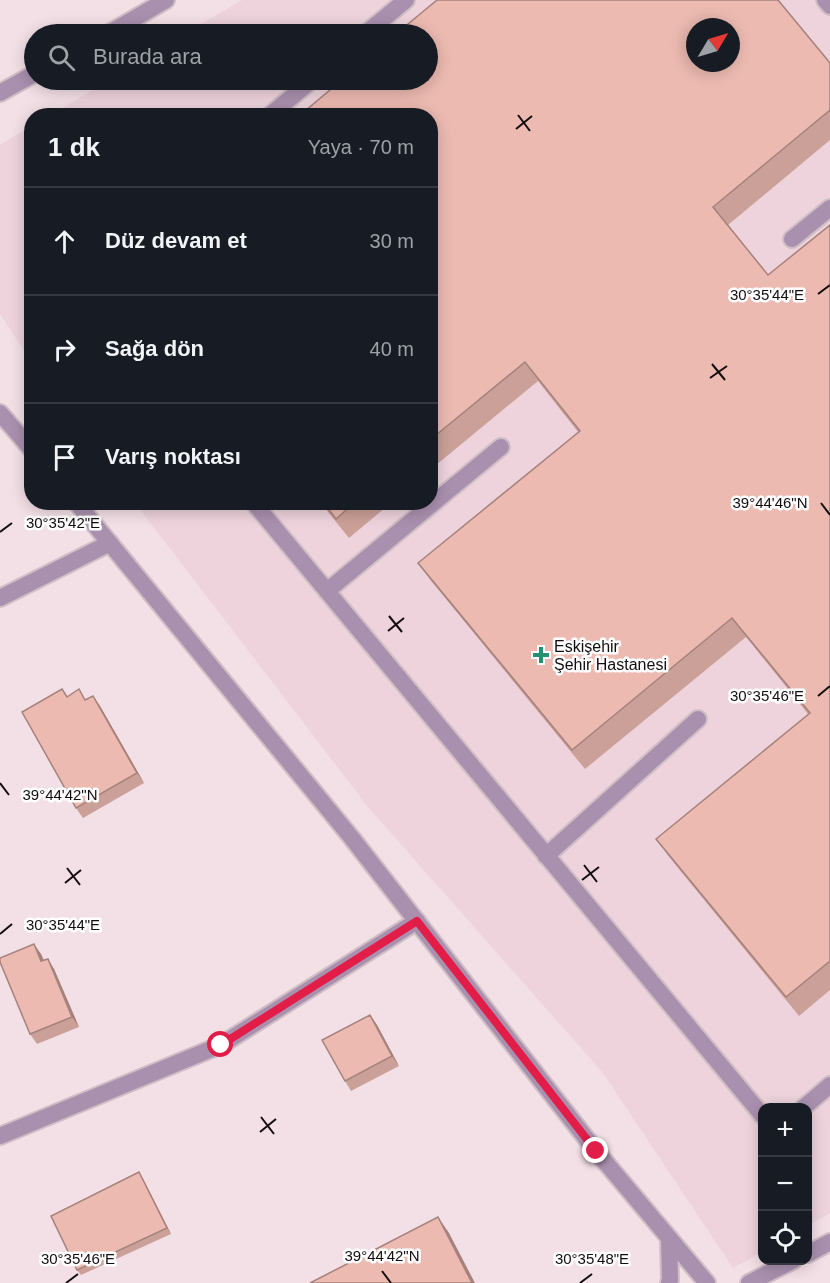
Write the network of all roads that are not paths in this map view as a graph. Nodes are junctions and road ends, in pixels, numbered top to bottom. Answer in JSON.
{"nodes":[{"id":1,"x":166,"y":0,"type":"edge"},
{"id":2,"x":406,"y":0,"type":"edge"},
{"id":3,"x":825,"y":0,"type":"edge"},
{"id":4,"x":830,"y":6,"type":"edge"},
{"id":5,"x":125,"y":24,"type":"edge"},
{"id":6,"x":377,"y":24,"type":"edge"},
{"id":7,"x":24,"y":80,"type":"edge"},
{"id":8,"x":300,"y":90,"type":"edge"},
{"id":9,"x":0,"y":93,"type":"edge"},
{"id":10,"x":279,"y":108,"type":"edge"},
{"id":11,"x":830,"y":208,"type":"edge"},
{"id":12,"x":792,"y":239,"type":"dead end"},
{"id":13,"x":0,"y":413,"type":"edge"},
{"id":14,"x":24,"y":441,"type":"edge"},
{"id":15,"x":501,"y":447,"type":"dead end"},
{"id":16,"x":438,"y":499,"type":"edge"},
{"id":17,"x":83,"y":510,"type":"edge"},
{"id":18,"x":260,"y":510,"type":"edge"},
{"id":19,"x":425,"y":510,"type":"edge"},
{"id":20,"x":110,"y":543,"type":"junction"},
{"id":21,"x":327,"y":591,"type":"junction"},
{"id":22,"x":0,"y":598,"type":"edge"},
{"id":23,"x":698,"y":719,"type":"dead end"},
{"id":24,"x":546,"y":856,"type":"junction"},
{"id":25,"x":417,"y":921,"type":"junction"},
{"id":26,"x":830,"y":1085,"type":"edge"},
{"id":27,"x":808,"y":1103,"type":"edge"},
{"id":28,"x":758,"y":1110,"type":"edge"},
{"id":29,"x":0,"y":1136,"type":"edge"},
{"id":30,"x":669,"y":1238,"type":"junction"},
{"id":31,"x":830,"y":1242,"type":"edge"},
{"id":32,"x":812,"y":1251,"type":"edge"},
{"id":33,"x":784,"y":1265,"type":"edge"},
{"id":34,"x":669,"y":1283,"type":"edge"},
{"id":35,"x":707,"y":1283,"type":"edge"},
{"id":36,"x":749,"y":1283,"type":"edge"}],
"edges":[{"from":1,"to":5,"type":"street"},
{"from":2,"to":6,"type":"street"},
{"from":3,"to":4,"type":"street"},
{"from":7,"to":9,"type":"street"},
{"from":8,"to":10,"type":"street"},
{"from":11,"to":12,"type":"street"},
{"from":13,"to":14,"type":"street"},
{"from":15,"to":16,"type":"street"},
{"from":17,"to":20,"type":"street"},
{"from":18,"to":21,"type":"street"},
{"from":19,"to":21,"type":"street"},
{"from":20,"to":22,"type":"street"},
{"from":20,"to":25,"type":"street"},
{"from":21,"to":24,"type":"street"},
{"from":23,"to":24,"type":"street"},
{"from":24,"to":28,"type":"street"},
{"from":25,"to":29,"type":"street"},
{"from":25,"to":30,"type":"street"},
{"from":26,"to":27,"type":"street"},
{"from":30,"to":34,"type":"street"},
{"from":30,"to":35,"type":"street"},
{"from":31,"to":32,"type":"street"},
{"from":33,"to":36,"type":"street"}]}
